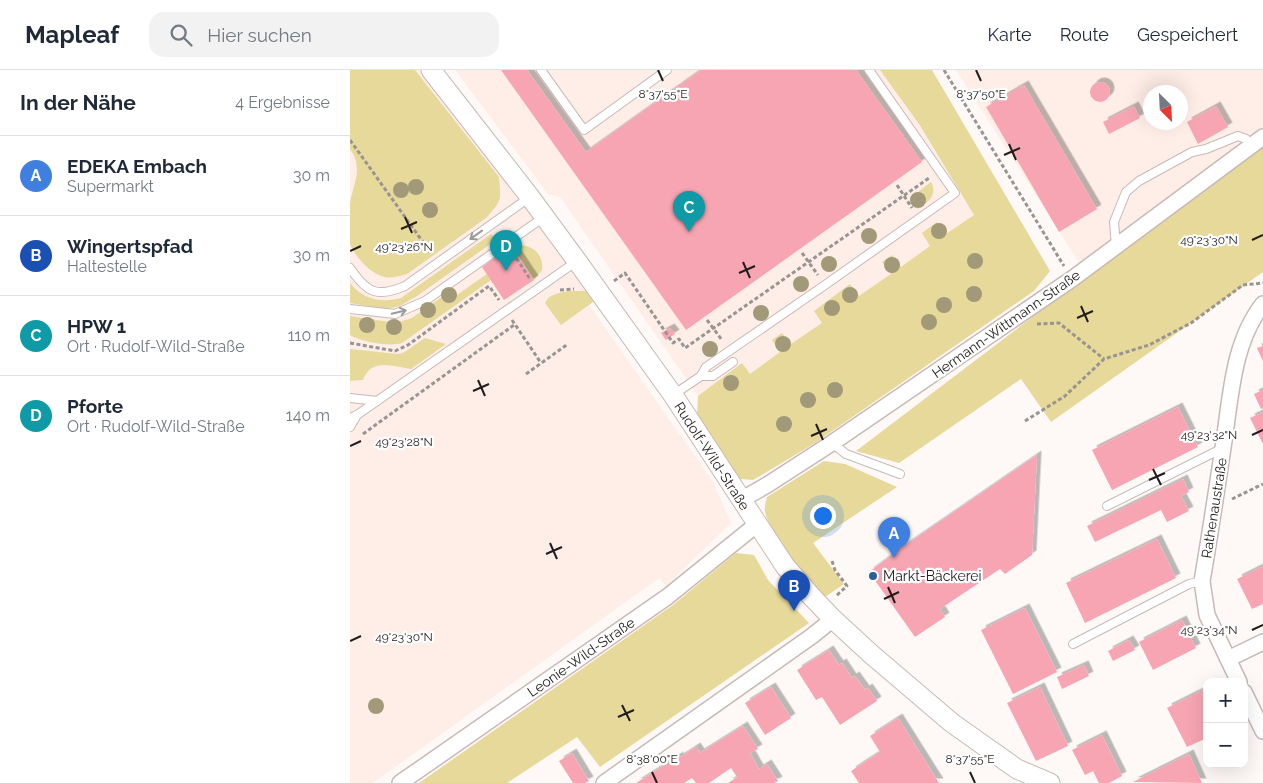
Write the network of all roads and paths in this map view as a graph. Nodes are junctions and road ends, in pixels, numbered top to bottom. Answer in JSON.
{"nodes":[{"id":1,"x":431,"y":70,"type":"edge"},
{"id":2,"x":541,"y":70,"type":"edge"},
{"id":3,"x":667,"y":70,"type":"edge"},
{"id":4,"x":869,"y":70,"type":"edge"},
{"id":5,"x":944,"y":70,"type":"edge"},
{"id":6,"x":1263,"y":137,"type":"edge"},
{"id":7,"x":350,"y":140,"type":"edge"},
{"id":8,"x":1250,"y":145,"type":"junction"},
{"id":9,"x":939,"y":170,"type":"junction"},
{"id":10,"x":897,"y":185,"type":"dead end"},
{"id":11,"x":904,"y":195,"type":"junction"},
{"id":12,"x":530,"y":197,"type":"junction"},
{"id":13,"x":544,"y":217,"type":"junction"},
{"id":14,"x":919,"y":218,"type":"junction"},
{"id":15,"x":1116,"y":246,"type":"junction"},
{"id":16,"x":802,"y":254,"type":"dead end"},
{"id":17,"x":504,"y":257,"type":"dead end"},
{"id":18,"x":577,"y":261,"type":"junction"},
{"id":19,"x":808,"y":262,"type":"junction"},
{"id":20,"x":437,"y":263,"type":"junction"},
{"id":21,"x":350,"y":268,"type":"edge"},
{"id":22,"x":531,"y":279,"type":"dead end"},
{"id":23,"x":1072,"y":279,"type":"junction"},
{"id":24,"x":1263,"y":283,"type":"edge"},
{"id":25,"x":489,"y":286,"type":"dead end"},
{"id":26,"x":557,"y":291,"type":"dead end"},
{"id":27,"x":599,"y":292,"type":"junction"},
{"id":28,"x":1263,"y":304,"type":"edge"},
{"id":29,"x":350,"y":309,"type":"edge"},
{"id":30,"x":506,"y":311,"type":"junction"},
{"id":31,"x":517,"y":316,"type":"dead end"},
{"id":32,"x":512,"y":320,"type":"junction"},
{"id":33,"x":707,"y":320,"type":"dead end"},
{"id":34,"x":514,"y":325,"type":"junction"},
{"id":35,"x":1034,"y":325,"type":"dead end"},
{"id":36,"x":714,"y":328,"type":"junction"},
{"id":37,"x":350,"y":343,"type":"edge"},
{"id":38,"x":568,"y":344,"type":"dead end"},
{"id":39,"x":730,"y":351,"type":"junction"},
{"id":40,"x":1104,"y":359,"type":"junction"},
{"id":41,"x":733,"y":362,"type":"dead end"},
{"id":42,"x":541,"y":363,"type":"junction"},
{"id":43,"x":526,"y":374,"type":"dead end"},
{"id":44,"x":700,"y":376,"type":"junction"},
{"id":45,"x":673,"y":395,"type":"junction"},
{"id":46,"x":350,"y":398,"type":"edge"},
{"id":47,"x":377,"y":402,"type":"junction"},
{"id":48,"x":354,"y":417,"type":"edge"},
{"id":49,"x":1025,"y":421,"type":"dead end"},
{"id":50,"x":350,"y":427,"type":"edge"},
{"id":51,"x":358,"y":437,"type":"dead end"},
{"id":52,"x":832,"y":443,"type":"junction"},
{"id":53,"x":1222,"y":448,"type":"junction"},
{"id":54,"x":900,"y":474,"type":"dead end"},
{"id":55,"x":1263,"y":484,"type":"edge"},
{"id":56,"x":741,"y":500,"type":"junction"},
{"id":57,"x":1107,"y":506,"type":"dead end"},
{"id":58,"x":1214,"y":509,"type":"junction"},
{"id":59,"x":756,"y":525,"type":"junction"},
{"id":60,"x":832,"y":561,"type":"dead end"},
{"id":61,"x":1202,"y":581,"type":"junction"},
{"id":62,"x":827,"y":614,"type":"junction"},
{"id":63,"x":1263,"y":642,"type":"edge"},
{"id":64,"x":1073,"y":644,"type":"dead end"},
{"id":65,"x":1228,"y":659,"type":"junction"},
{"id":66,"x":1237,"y":678,"type":"edge"},
{"id":67,"x":1248,"y":700,"type":"edge"},
{"id":68,"x":1263,"y":730,"type":"edge"},
{"id":69,"x":400,"y":783,"type":"edge"},
{"id":70,"x":604,"y":783,"type":"edge"},
{"id":71,"x":1050,"y":783,"type":"edge"}],
"edges":[{"from":1,"to":12,"type":"street","name":"Rudolf-Wild-Straße"},
{"from":2,"to":3,"type":"lane"},
{"from":4,"to":9,"type":"lane"},
{"from":5,"to":23,"type":"path"},
{"from":6,"to":8,"type":"street","name":"Hermann-Wittmann-Straße"},
{"from":7,"to":20,"type":"path"},
{"from":8,"to":15,"type":"street","name":"Hermann-Wittmann-Straße"},
{"from":8,"to":15,"type":"lane"},
{"from":9,"to":11,"type":"path"},
{"from":9,"to":14,"type":"lane"},
{"from":10,"to":11,"type":"path"},
{"from":11,"to":14,"type":"path"},
{"from":11,"to":19,"type":"path"},
{"from":12,"to":13,"type":"street","name":"Rudolf-Wild-Straße"},
{"from":12,"to":20,"type":"lane","one_way":true},
{"from":13,"to":18,"type":"street","name":"Rudolf-Wild-Straße"},
{"from":29,"to":13,"type":"lane","one_way":true},
{"from":14,"to":39,"type":"lane"},
{"from":15,"to":23,"type":"street","name":"Hermann-Wittmann-Straße"},
{"from":16,"to":19,"type":"path"},
{"from":17,"to":22,"type":"path"},
{"from":18,"to":27,"type":"street","name":"Rudolf-Wild-Straße"},
{"from":18,"to":30,"type":"lane"},
{"from":19,"to":36,"type":"path"},
{"from":20,"to":21,"type":"lane"},
{"from":23,"to":52,"type":"street","name":"Hermann-Wittmann-Straße"},
{"from":24,"to":40,"type":"path"},
{"from":25,"to":37,"type":"path"},
{"from":26,"to":27,"type":"path"},
{"from":27,"to":36,"type":"path"},
{"from":27,"to":45,"type":"street","name":"Rudolf-Wild-Straße"},
{"from":28,"to":53,"type":"street","name":"Rathenaustraße"},
{"from":30,"to":32,"type":"path"},
{"from":30,"to":47,"type":"lane"},
{"from":31,"to":32,"type":"path"},
{"from":32,"to":34,"type":"path"},
{"from":33,"to":36,"type":"path"},
{"from":34,"to":42,"type":"path"},
{"from":34,"to":51,"type":"path"},
{"from":35,"to":40,"type":"path"},
{"from":36,"to":39,"type":"path"},
{"from":38,"to":42,"type":"path"},
{"from":39,"to":44,"type":"lane"},
{"from":40,"to":49,"type":"path"},
{"from":41,"to":44,"type":"lane"},
{"from":42,"to":43,"type":"path"},
{"from":44,"to":45,"type":"lane"},
{"from":45,"to":56,"type":"street","name":"Rudolf-Wild-Straße"},
{"from":46,"to":47,"type":"lane"},
{"from":47,"to":48,"type":"lane"},
{"from":48,"to":50,"type":"lane"},
{"from":52,"to":54,"type":"lane"},
{"from":52,"to":56,"type":"street","name":"Hermann-Wittmann-Straße"},
{"from":53,"to":57,"type":"lane"},
{"from":53,"to":58,"type":"street","name":"Rathenaustraße"},
{"from":55,"to":58,"type":"path"},
{"from":56,"to":59,"type":"street","name":"Rudolf-Wild-Straße"},
{"from":58,"to":61,"type":"street","name":"Rathenaustraße"},
{"from":59,"to":62,"type":"street","name":"Rudolf-Wild-Straße"},
{"from":59,"to":69,"type":"street","name":"Leonie-Wild-Straße"},
{"from":60,"to":62,"type":"path"},
{"from":61,"to":64,"type":"lane"},
{"from":61,"to":65,"type":"street","name":"Rathenaustraße"},
{"from":62,"to":70,"type":"street"},
{"from":62,"to":71,"type":"street","name":"Rudolf-Wild-Straße"},
{"from":63,"to":65,"type":"street"},
{"from":65,"to":66,"type":"street","name":"Rathenaustraße"},
{"from":67,"to":68,"type":"street"}]}
